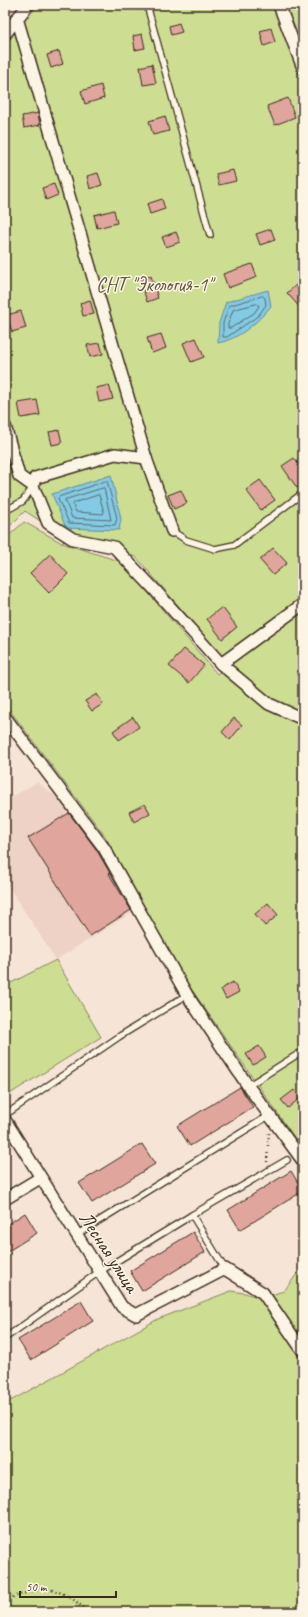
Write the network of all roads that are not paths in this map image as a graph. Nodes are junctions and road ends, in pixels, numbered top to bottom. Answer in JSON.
{"nodes":[{"id":1,"x":28,"y":5,"type":"edge"},
{"id":2,"x":147,"y":5,"type":"edge"},
{"id":3,"x":279,"y":5,"type":"edge"},
{"id":4,"x":17,"y":18,"type":"junction"},
{"id":5,"x":5,"y":34,"type":"edge"},
{"id":6,"x":303,"y":68,"type":"edge"},
{"id":7,"x":210,"y":235,"type":"dead end"},
{"id":8,"x":5,"y":426,"type":"edge"},
{"id":9,"x":146,"y":458,"type":"junction"},
{"id":10,"x":33,"y":486,"type":"junction"},
{"id":11,"x":303,"y":493,"type":"edge"},
{"id":12,"x":5,"y":511,"type":"edge"},
{"id":13,"x":172,"y":531,"type":"joint"},
{"id":14,"x":303,"y":604,"type":"edge"},
{"id":15,"x":221,"y":664,"type":"junction"},
{"id":16,"x":5,"y":717,"type":"edge"},
{"id":17,"x":303,"y":719,"type":"edge"},
{"id":18,"x":187,"y":995,"type":"junction"},
{"id":19,"x":303,"y":1051,"type":"edge"},
{"id":20,"x":248,"y":1086,"type":"junction"},
{"id":21,"x":5,"y":1115,"type":"edge"},
{"id":22,"x":270,"y":1115,"type":"junction"},
{"id":23,"x":5,"y":1120,"type":"edge"},
{"id":24,"x":296,"y":1159,"type":"edge"},
{"id":25,"x":40,"y":1178,"type":"junction"},
{"id":26,"x":5,"y":1199,"type":"edge"},
{"id":27,"x":192,"y":1215,"type":"junction"},
{"id":28,"x":76,"y":1235,"type":"junction"},
{"id":29,"x":225,"y":1269,"type":"junction"},
{"id":30,"x":99,"y":1272,"type":"junction"},
{"id":31,"x":5,"y":1338,"type":"edge"},
{"id":32,"x":303,"y":1351,"type":"edge"}],
"edges":[{"from":1,"to":4,"type":"street"},
{"from":2,"to":7,"type":"lane"},
{"from":3,"to":6,"type":"street"},
{"from":4,"to":5,"type":"street"},
{"from":4,"to":9,"type":"street"},
{"from":8,"to":10,"type":"street"},
{"from":9,"to":10,"type":"street"},
{"from":9,"to":13,"type":"street"},
{"from":10,"to":12,"type":"lane"},
{"from":10,"to":15,"type":"street"},
{"from":11,"to":13,"type":"lane"},
{"from":14,"to":15,"type":"street"},
{"from":15,"to":17,"type":"street"},
{"from":16,"to":18,"type":"street"},
{"from":18,"to":20,"type":"street"},
{"from":18,"to":21,"type":"lane"},
{"from":19,"to":20,"type":"lane"},
{"from":20,"to":22,"type":"street"},
{"from":22,"to":24,"type":"street"},
{"from":22,"to":28,"type":"lane"},
{"from":23,"to":25,"type":"street","name":"Лесная улица"},
{"from":24,"to":27,"type":"lane"},
{"from":25,"to":26,"type":"street"},
{"from":25,"to":28,"type":"street","name":"Лесная улица"},
{"from":27,"to":29,"type":"lane"},
{"from":27,"to":30,"type":"lane"},
{"from":28,"to":30,"type":"street","name":"Лесная улица"},
{"from":29,"to":30,"type":"street","name":"Лесная улица"},
{"from":29,"to":32,"type":"street"},
{"from":30,"to":31,"type":"lane"}]}
